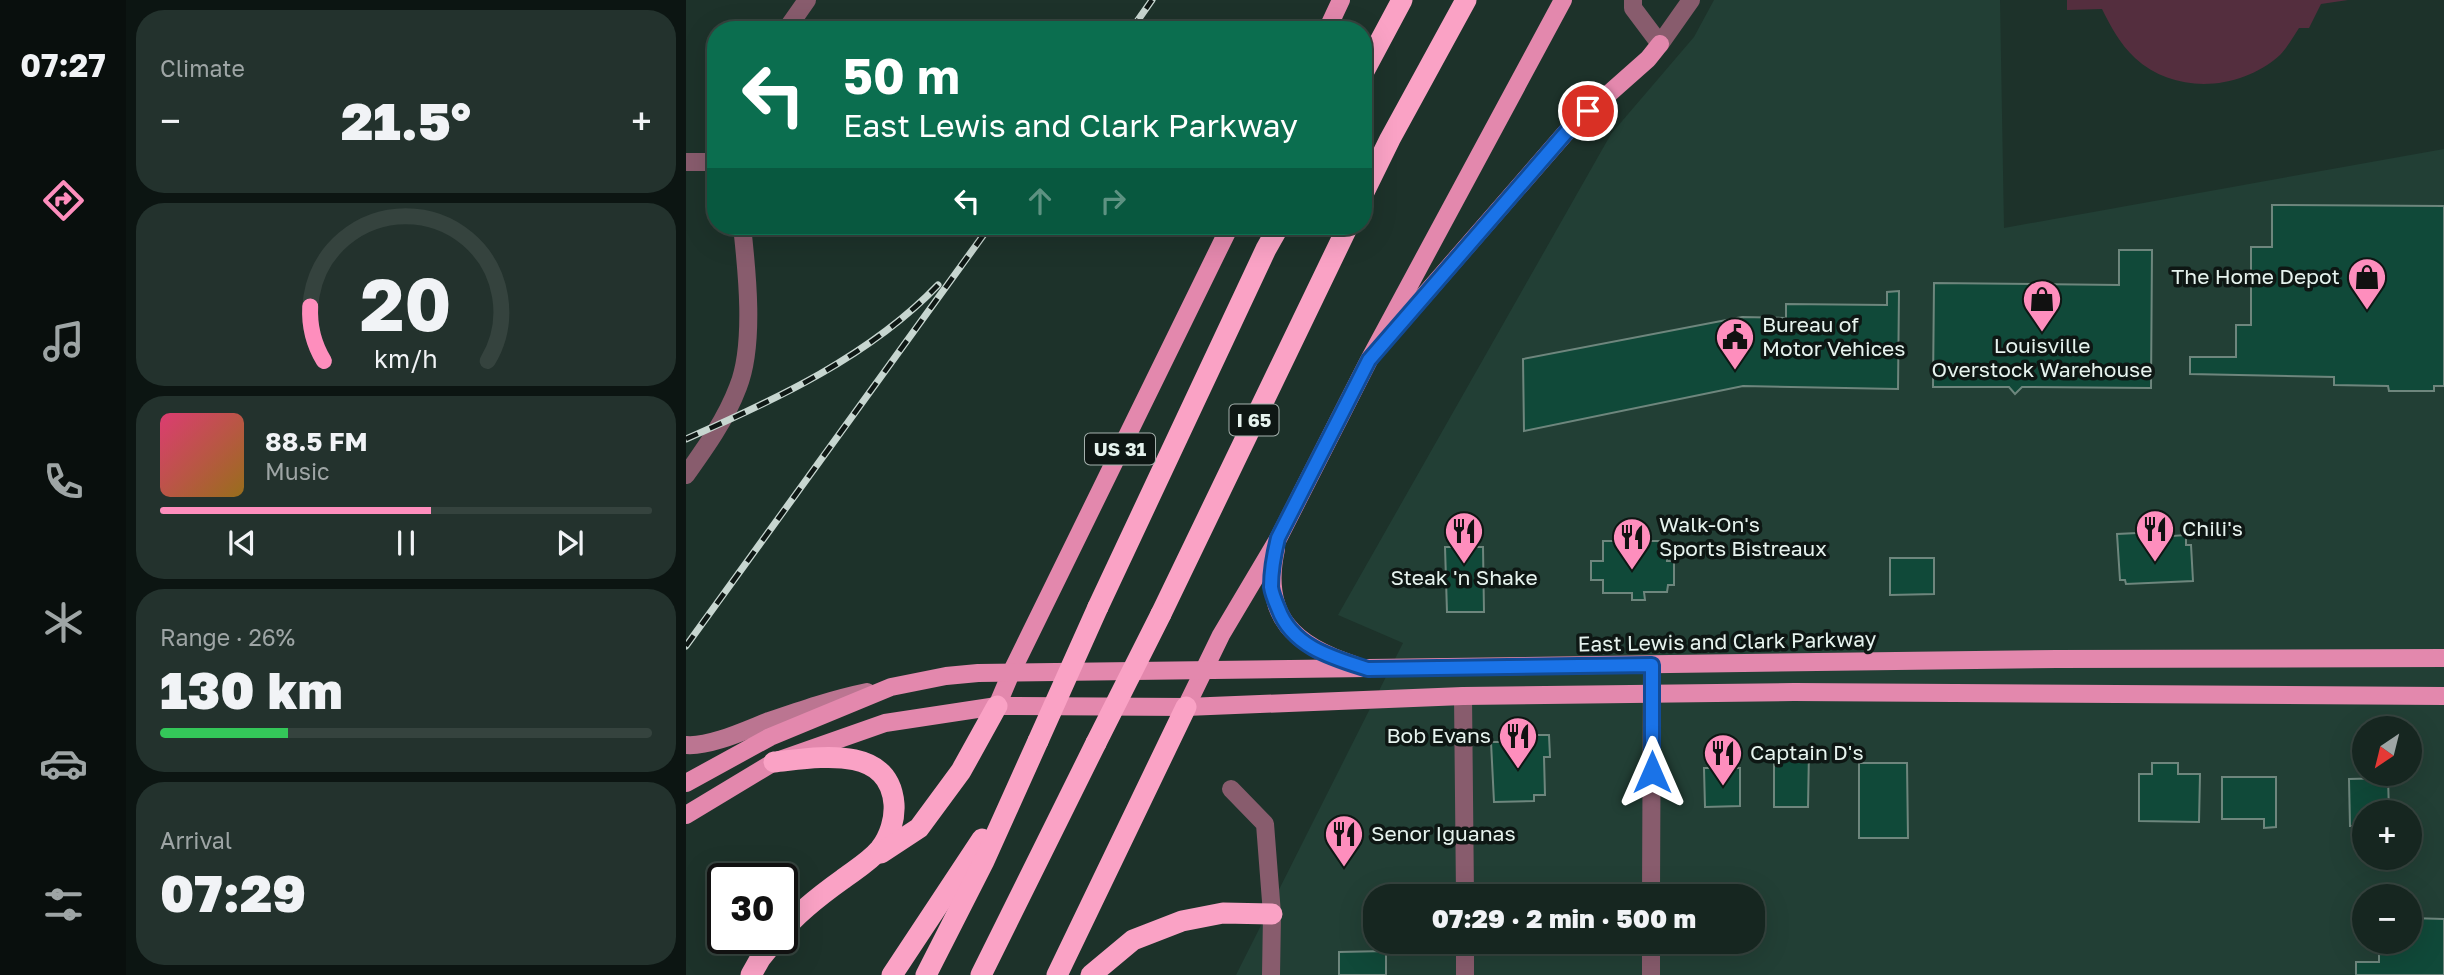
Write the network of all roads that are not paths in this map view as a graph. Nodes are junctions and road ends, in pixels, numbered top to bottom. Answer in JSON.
{"nodes":[{"id":1,"x":807,"y":0,"type":"edge"},
{"id":2,"x":1341,"y":0,"type":"edge"},
{"id":3,"x":1402,"y":0,"type":"edge"},
{"id":4,"x":1466,"y":0,"type":"edge"},
{"id":5,"x":1563,"y":0,"type":"edge"},
{"id":6,"x":1633,"y":0,"type":"edge"},
{"id":7,"x":1691,"y":0,"type":"edge"},
{"id":8,"x":792,"y":21,"type":"edge"},
{"id":9,"x":1330,"y":21,"type":"edge"},
{"id":10,"x":1660,"y":44,"type":"junction"},
{"id":11,"x":1372,"y":56,"type":"edge"},
{"id":12,"x":686,"y":162,"type":"edge"},
{"id":13,"x":707,"y":162,"type":"edge"},
{"id":14,"x":1372,"y":176,"type":"edge"},
{"id":15,"x":744,"y":235,"type":"edge"},
{"id":16,"x":1226,"y":235,"type":"edge"},
{"id":17,"x":1274,"y":235,"type":"edge"},
{"id":18,"x":1344,"y":235,"type":"edge"},
{"id":19,"x":1369,"y":360,"type":"junction"},
{"id":20,"x":686,"y":475,"type":"edge"},
{"id":21,"x":1278,"y":538,"type":"junction"},
{"id":22,"x":2444,"y":658,"type":"edge"},
{"id":23,"x":1652,"y":665,"type":"junction"},
{"id":24,"x":1368,"y":669,"type":"junction"},
{"id":25,"x":1203,"y":672,"type":"junction"},
{"id":26,"x":1011,"y":673,"type":"junction"},
{"id":27,"x":891,"y":687,"type":"junction"},
{"id":28,"x":1652,"y":694,"type":"junction"},
{"id":29,"x":1463,"y":696,"type":"junction"},
{"id":30,"x":2444,"y":696,"type":"edge"},
{"id":31,"x":997,"y":706,"type":"junction"},
{"id":32,"x":1186,"y":707,"type":"junction"},
{"id":33,"x":686,"y":745,"type":"edge"},
{"id":34,"x":774,"y":762,"type":"junction"},
{"id":35,"x":1024,"y":776,"type":"junction"},
{"id":36,"x":686,"y":783,"type":"edge"},
{"id":37,"x":1231,"y":789,"type":"dead end"},
{"id":38,"x":687,"y":814,"type":"edge"},
{"id":39,"x":1045,"y":846,"type":"junction"},
{"id":40,"x":859,"y":867,"type":"junction"},
{"id":41,"x":1465,"y":884,"type":"edge"},
{"id":42,"x":1651,"y":884,"type":"edge"},
{"id":43,"x":1272,"y":914,"type":"junction"},
{"id":44,"x":798,"y":918,"type":"edge"},
{"id":45,"x":764,"y":954,"type":"edge"},
{"id":46,"x":1465,"y":954,"type":"edge"},
{"id":47,"x":1651,"y":954,"type":"edge"},
{"id":48,"x":751,"y":975,"type":"edge"},
{"id":49,"x":892,"y":975,"type":"edge"},
{"id":50,"x":926,"y":975,"type":"edge"},
{"id":51,"x":981,"y":975,"type":"edge"},
{"id":52,"x":987,"y":975,"type":"edge"},
{"id":53,"x":1056,"y":975,"type":"edge"},
{"id":54,"x":1091,"y":975,"type":"edge"},
{"id":55,"x":1271,"y":975,"type":"edge"},
{"id":56,"x":1465,"y":975,"type":"edge"},
{"id":57,"x":1651,"y":975,"type":"edge"}],
"edges":[{"from":1,"to":8,"type":"street"},
{"from":2,"to":9,"type":"main road"},
{"from":3,"to":11,"type":"highway"},
{"from":4,"to":14,"type":"highway"},
{"from":5,"to":19,"type":"main road"},
{"from":6,"to":10,"type":"street"},
{"from":7,"to":10,"type":"street"},
{"from":10,"to":19,"type":"main road"},
{"from":12,"to":13,"type":"street"},
{"from":15,"to":20,"type":"street"},
{"from":16,"to":26,"type":"main road","number":"US 31"},
{"from":17,"to":35,"type":"highway","bridge":true},
{"from":18,"to":39,"type":"highway","number":"I 65","bridge":true},
{"from":19,"to":21,"type":"main road"},
{"from":21,"to":24,"type":"main road"},
{"from":21,"to":25,"type":"main road"},
{"from":22,"to":23,"type":"main road","name":"East Lewis and Clark Parkway"},
{"from":23,"to":24,"type":"main road","name":"East Lewis and Clark Parkway"},
{"from":23,"to":28,"type":"street"},
{"from":24,"to":25,"type":"main road","name":"East Lewis and Clark Parkway"},
{"from":25,"to":26,"type":"main road","name":"East Lewis and Clark Parkway"},
{"from":25,"to":32,"type":"main road"},
{"from":26,"to":27,"type":"main road","name":"East Lewis and Clark Parkway"},
{"from":26,"to":31,"type":"main road"},
{"from":27,"to":33,"type":"main road"},
{"from":27,"to":36,"type":"main road","name":"East Lewis and Clark Parkway"},
{"from":28,"to":29,"type":"main road"},
{"from":28,"to":30,"type":"main road"},
{"from":28,"to":42,"type":"street"},
{"from":29,"to":32,"type":"main road"},
{"from":29,"to":41,"type":"street"},
{"from":31,"to":32,"type":"main road"},
{"from":31,"to":34,"type":"main road"},
{"from":31,"to":40,"type":"highway"},
{"from":32,"to":53,"type":"highway"},
{"from":34,"to":38,"type":"main road"},
{"from":34,"to":40,"type":"highway"},
{"from":35,"to":49,"type":"highway"},
{"from":35,"to":50,"type":"highway"},
{"from":37,"to":43,"type":"street"},
{"from":39,"to":51,"type":"highway","number":"I 65"},
{"from":39,"to":52,"type":"highway"},
{"from":40,"to":44,"type":"highway"},
{"from":43,"to":54,"type":"highway"},
{"from":43,"to":55,"type":"street"},
{"from":45,"to":48,"type":"highway"},
{"from":46,"to":56,"type":"street"},
{"from":47,"to":57,"type":"street"}]}
